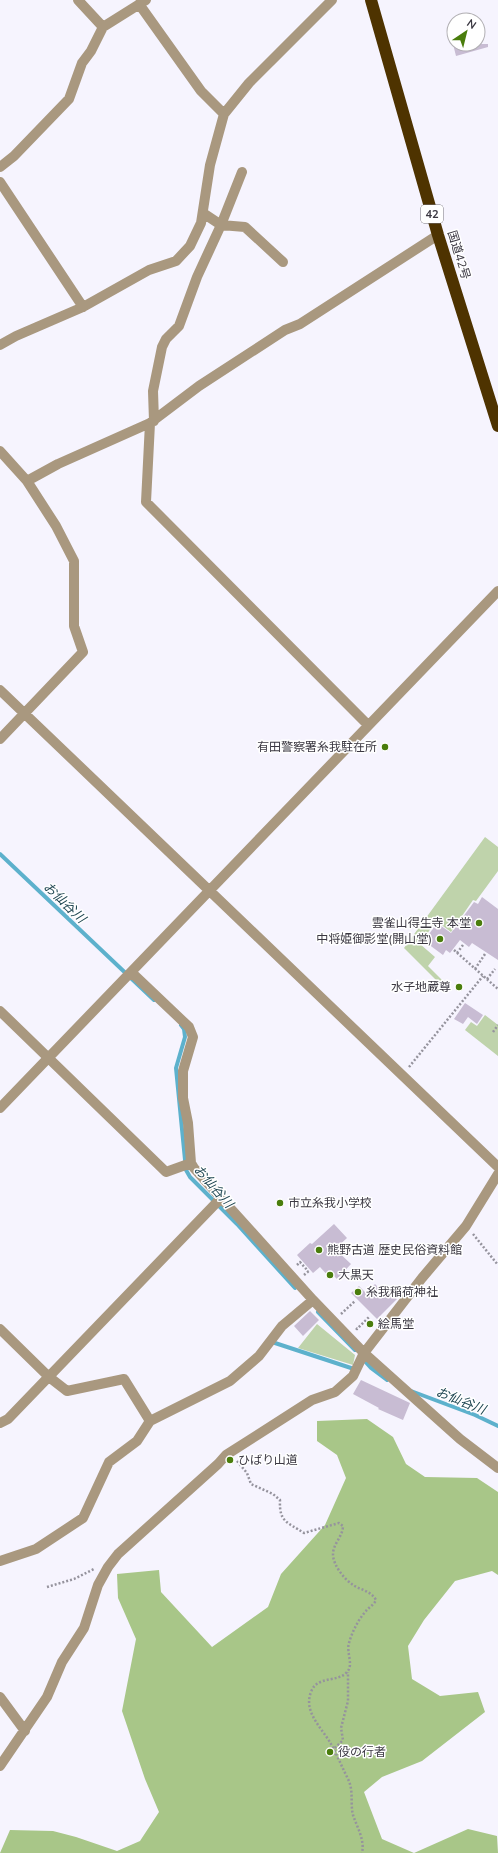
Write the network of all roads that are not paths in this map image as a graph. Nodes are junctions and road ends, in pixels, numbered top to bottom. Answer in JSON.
{"nodes":[{"id":1,"x":78,"y":0,"type":"edge"},
{"id":2,"x":332,"y":0,"type":"edge"},
{"id":3,"x":371,"y":0,"type":"edge"},
{"id":4,"x":143,"y":2,"type":"edge"},
{"id":5,"x":103,"y":27,"type":"junction"},
{"id":6,"x":224,"y":114,"type":"junction"},
{"id":7,"x":0,"y":167,"type":"edge"},
{"id":8,"x":242,"y":172,"type":"dead end"},
{"id":9,"x":0,"y":182,"type":"edge"},
{"id":10,"x":203,"y":213,"type":"junction"},
{"id":11,"x":221,"y":225,"type":"junction"},
{"id":12,"x":438,"y":235,"type":"junction"},
{"id":13,"x":283,"y":262,"type":"dead end"},
{"id":14,"x":82,"y":307,"type":"junction"},
{"id":15,"x":0,"y":345,"type":"edge"},
{"id":16,"x":152,"y":422,"type":"junction"},
{"id":17,"x":498,"y":426,"type":"edge"},
{"id":18,"x":0,"y":450,"type":"edge"},
{"id":19,"x":27,"y":481,"type":"junction"},
{"id":20,"x":498,"y":591,"type":"edge"},
{"id":21,"x":0,"y":690,"type":"edge"},
{"id":22,"x":24,"y":713,"type":"junction"},
{"id":23,"x":368,"y":725,"type":"junction"},
{"id":24,"x":0,"y":738,"type":"edge"},
{"id":25,"x":209,"y":891,"type":"junction"},
{"id":26,"x":131,"y":972,"type":"junction"},
{"id":27,"x":0,"y":1011,"type":"edge"},
{"id":28,"x":49,"y":1058,"type":"junction"},
{"id":29,"x":0,"y":1108,"type":"edge"},
{"id":30,"x":191,"y":1163,"type":"junction"},
{"id":31,"x":498,"y":1167,"type":"edge"},
{"id":32,"x":498,"y":1174,"type":"edge"},
{"id":33,"x":220,"y":1198,"type":"junction"},
{"id":34,"x":313,"y":1300,"type":"junction"},
{"id":35,"x":0,"y":1329,"type":"edge"},
{"id":36,"x":364,"y":1353,"type":"junction"},
{"id":37,"x":49,"y":1377,"type":"junction"},
{"id":38,"x":150,"y":1421,"type":"junction"},
{"id":39,"x":0,"y":1424,"type":"edge"},
{"id":40,"x":498,"y":1468,"type":"edge"},
{"id":41,"x":0,"y":1561,"type":"edge"},
{"id":42,"x":0,"y":1697,"type":"edge"},
{"id":43,"x":25,"y":1731,"type":"junction"},
{"id":44,"x":0,"y":1766,"type":"edge"}],
"edges":[{"from":1,"to":5,"type":"street"},
{"from":2,"to":6,"type":"street"},
{"from":3,"to":12,"type":"highway","name":"国道42号","number":"42"},
{"from":4,"to":5,"type":"street"},
{"from":4,"to":6,"type":"street"},
{"from":5,"to":7,"type":"street"},
{"from":6,"to":10,"type":"street"},
{"from":8,"to":11,"type":"street"},
{"from":9,"to":14,"type":"street"},
{"from":10,"to":11,"type":"street"},
{"from":10,"to":14,"type":"street"},
{"from":11,"to":13,"type":"street"},
{"from":11,"to":16,"type":"street"},
{"from":12,"to":16,"type":"street"},
{"from":12,"to":17,"type":"highway","name":"国道42号","number":"42"},
{"from":14,"to":15,"type":"street"},
{"from":16,"to":19,"type":"street"},
{"from":16,"to":23,"type":"street"},
{"from":18,"to":19,"type":"street"},
{"from":19,"to":22,"type":"street"},
{"from":20,"to":23,"type":"street"},
{"from":21,"to":22,"type":"street"},
{"from":22,"to":24,"type":"street"},
{"from":22,"to":25,"type":"street"},
{"from":23,"to":25,"type":"street"},
{"from":25,"to":26,"type":"street"},
{"from":25,"to":31,"type":"street"},
{"from":26,"to":28,"type":"street"},
{"from":26,"to":30,"type":"street"},
{"from":27,"to":28,"type":"street"},
{"from":28,"to":29,"type":"street"},
{"from":28,"to":30,"type":"street"},
{"from":30,"to":33,"type":"street"},
{"from":32,"to":36,"type":"street"},
{"from":33,"to":34,"type":"street"},
{"from":33,"to":37,"type":"street"},
{"from":34,"to":36,"type":"street"},
{"from":34,"to":38,"type":"street"},
{"from":35,"to":37,"type":"street"},
{"from":36,"to":40,"type":"street"},
{"from":36,"to":43,"type":"street"},
{"from":37,"to":38,"type":"street"},
{"from":37,"to":39,"type":"street"},
{"from":38,"to":41,"type":"street"},
{"from":42,"to":43,"type":"street"},
{"from":43,"to":44,"type":"street"}]}
